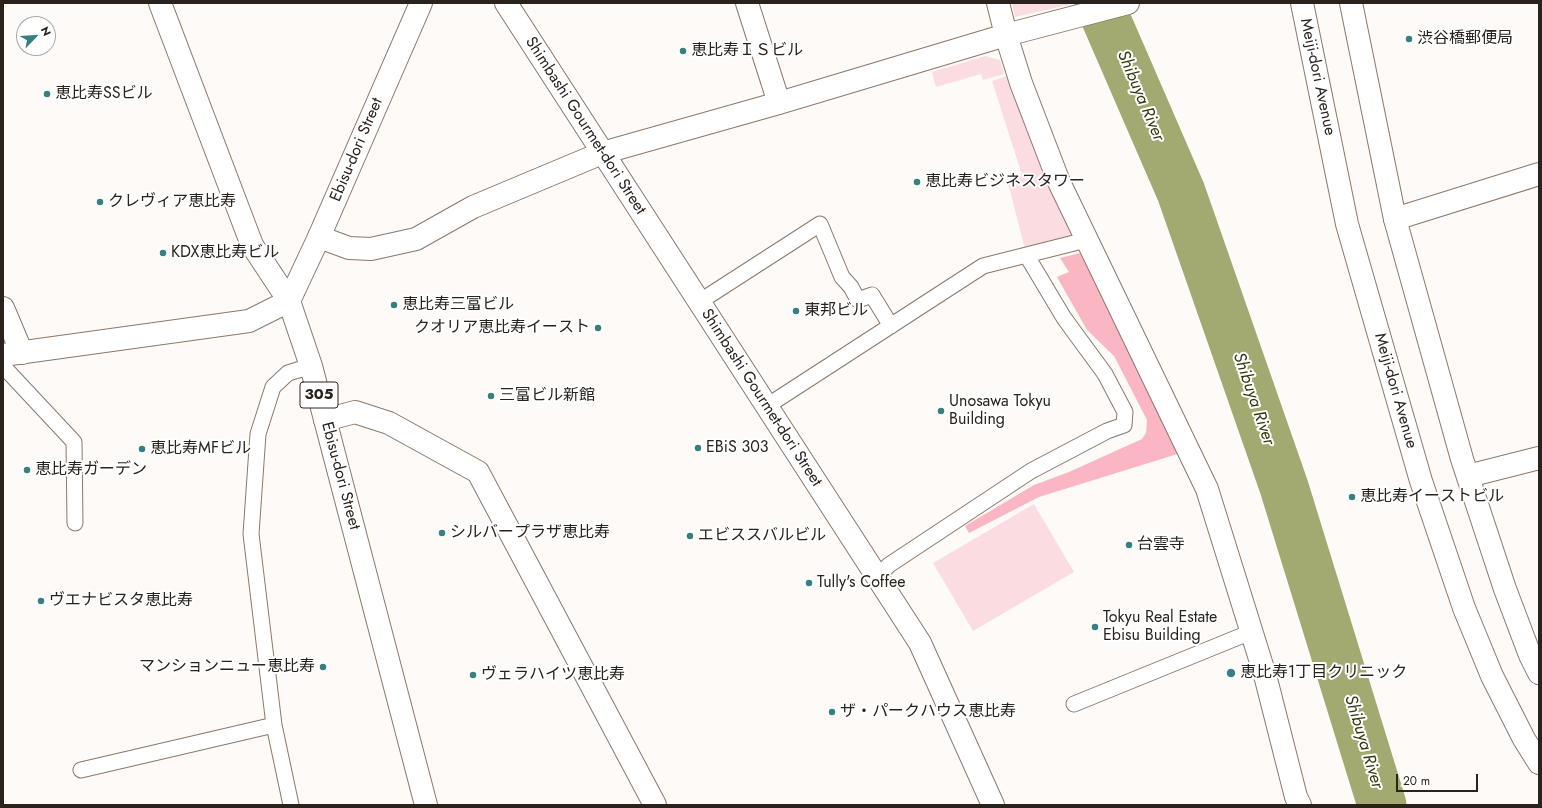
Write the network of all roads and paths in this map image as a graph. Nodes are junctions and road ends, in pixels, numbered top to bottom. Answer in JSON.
{"nodes":[{"id":1,"x":160,"y":3,"type":"edge"},
{"id":2,"x":421,"y":3,"type":"edge"},
{"id":3,"x":506,"y":3,"type":"edge"},
{"id":4,"x":747,"y":3,"type":"edge"},
{"id":5,"x":998,"y":3,"type":"edge"},
{"id":6,"x":1128,"y":3,"type":"edge"},
{"id":7,"x":1302,"y":3,"type":"edge"},
{"id":8,"x":1350,"y":3,"type":"edge"},
{"id":9,"x":1006,"y":35,"type":"junction"},
{"id":10,"x":779,"y":103,"type":"junction"},
{"id":11,"x":602,"y":153,"type":"junction"},
{"id":12,"x":1539,"y":174,"type":"edge"},
{"id":13,"x":1395,"y":219,"type":"junction"},
{"id":14,"x":319,"y":237,"type":"junction"},
{"id":15,"x":1086,"y":240,"type":"junction"},
{"id":16,"x":1028,"y":256,"type":"junction"},
{"id":17,"x":289,"y":301,"type":"junction"},
{"id":18,"x":699,"y":302,"type":"junction"},
{"id":19,"x":3,"y":308,"type":"edge"},
{"id":20,"x":891,"y":326,"type":"junction"},
{"id":21,"x":12,"y":354,"type":"edge"},
{"id":22,"x":3,"y":366,"type":"edge"},
{"id":23,"x":311,"y":366,"type":"junction"},
{"id":24,"x":766,"y":406,"type":"junction"},
{"id":25,"x":325,"y":420,"type":"junction"},
{"id":26,"x":1539,"y":458,"type":"edge"},
{"id":27,"x":1468,"y":476,"type":"junction"},
{"id":28,"x":75,"y":523,"type":"dead end"},
{"id":29,"x":877,"y":577,"type":"junction"},
{"id":30,"x":1251,"y":632,"type":"junction"},
{"id":31,"x":1539,"y":672,"type":"edge"},
{"id":32,"x":1074,"y":704,"type":"dead end"},
{"id":33,"x":274,"y":725,"type":"junction"},
{"id":34,"x":1539,"y":763,"type":"edge"},
{"id":35,"x":81,"y":770,"type":"dead end"},
{"id":36,"x":291,"y":805,"type":"edge"},
{"id":37,"x":426,"y":805,"type":"edge"},
{"id":38,"x":655,"y":805,"type":"edge"},
{"id":39,"x":993,"y":805,"type":"edge"},
{"id":40,"x":1300,"y":805,"type":"edge"}],
"edges":[{"from":1,"to":17,"type":"street"},
{"from":2,"to":14,"type":"street","name":"Ebisu-dori Street"},
{"from":3,"to":11,"type":"street","name":"Shimbashi Gourmet-dori Street"},
{"from":4,"to":10,"type":"street"},
{"from":5,"to":9,"type":"street"},
{"from":6,"to":9,"type":"street"},
{"from":7,"to":34,"type":"street","name":"Meiji-dori Avenue"},
{"from":8,"to":13,"type":"street"},
{"from":9,"to":10,"type":"street"},
{"from":9,"to":15,"type":"street"},
{"from":10,"to":11,"type":"street"},
{"from":11,"to":14,"type":"street"},
{"from":11,"to":18,"type":"street","name":"Shimbashi Gourmet-dori Street"},
{"from":12,"to":13,"type":"street"},
{"from":13,"to":27,"type":"street"},
{"from":14,"to":17,"type":"street","name":"Ebisu-dori Street"},
{"from":15,"to":16,"type":"lane"},
{"from":15,"to":30,"type":"street"},
{"from":16,"to":20,"type":"lane"},
{"from":16,"to":29,"type":"lane"},
{"from":17,"to":21,"type":"street"},
{"from":17,"to":23,"type":"street","name":"Ebisu-dori Street","number":"305"},
{"from":18,"to":20,"type":"lane"},
{"from":18,"to":24,"type":"street","name":"Shimbashi Gourmet-dori Street"},
{"from":19,"to":21,"type":"street"},
{"from":20,"to":24,"type":"lane"},
{"from":22,"to":28,"type":"lane"},
{"from":23,"to":25,"type":"street","name":"Ebisu-dori Street","number":"305"},
{"from":23,"to":33,"type":"lane"},
{"from":24,"to":29,"type":"street","name":"Shimbashi Gourmet-dori Street"},
{"from":25,"to":37,"type":"street","name":"Ebisu-dori Street","number":"305"},
{"from":25,"to":38,"type":"street"},
{"from":26,"to":27,"type":"street"},
{"from":27,"to":31,"type":"street"},
{"from":29,"to":39,"type":"street","name":"Shimbashi Gourmet-dori Street"},
{"from":30,"to":32,"type":"lane"},
{"from":30,"to":40,"type":"street"},
{"from":33,"to":35,"type":"lane"},
{"from":33,"to":36,"type":"lane"}]}
